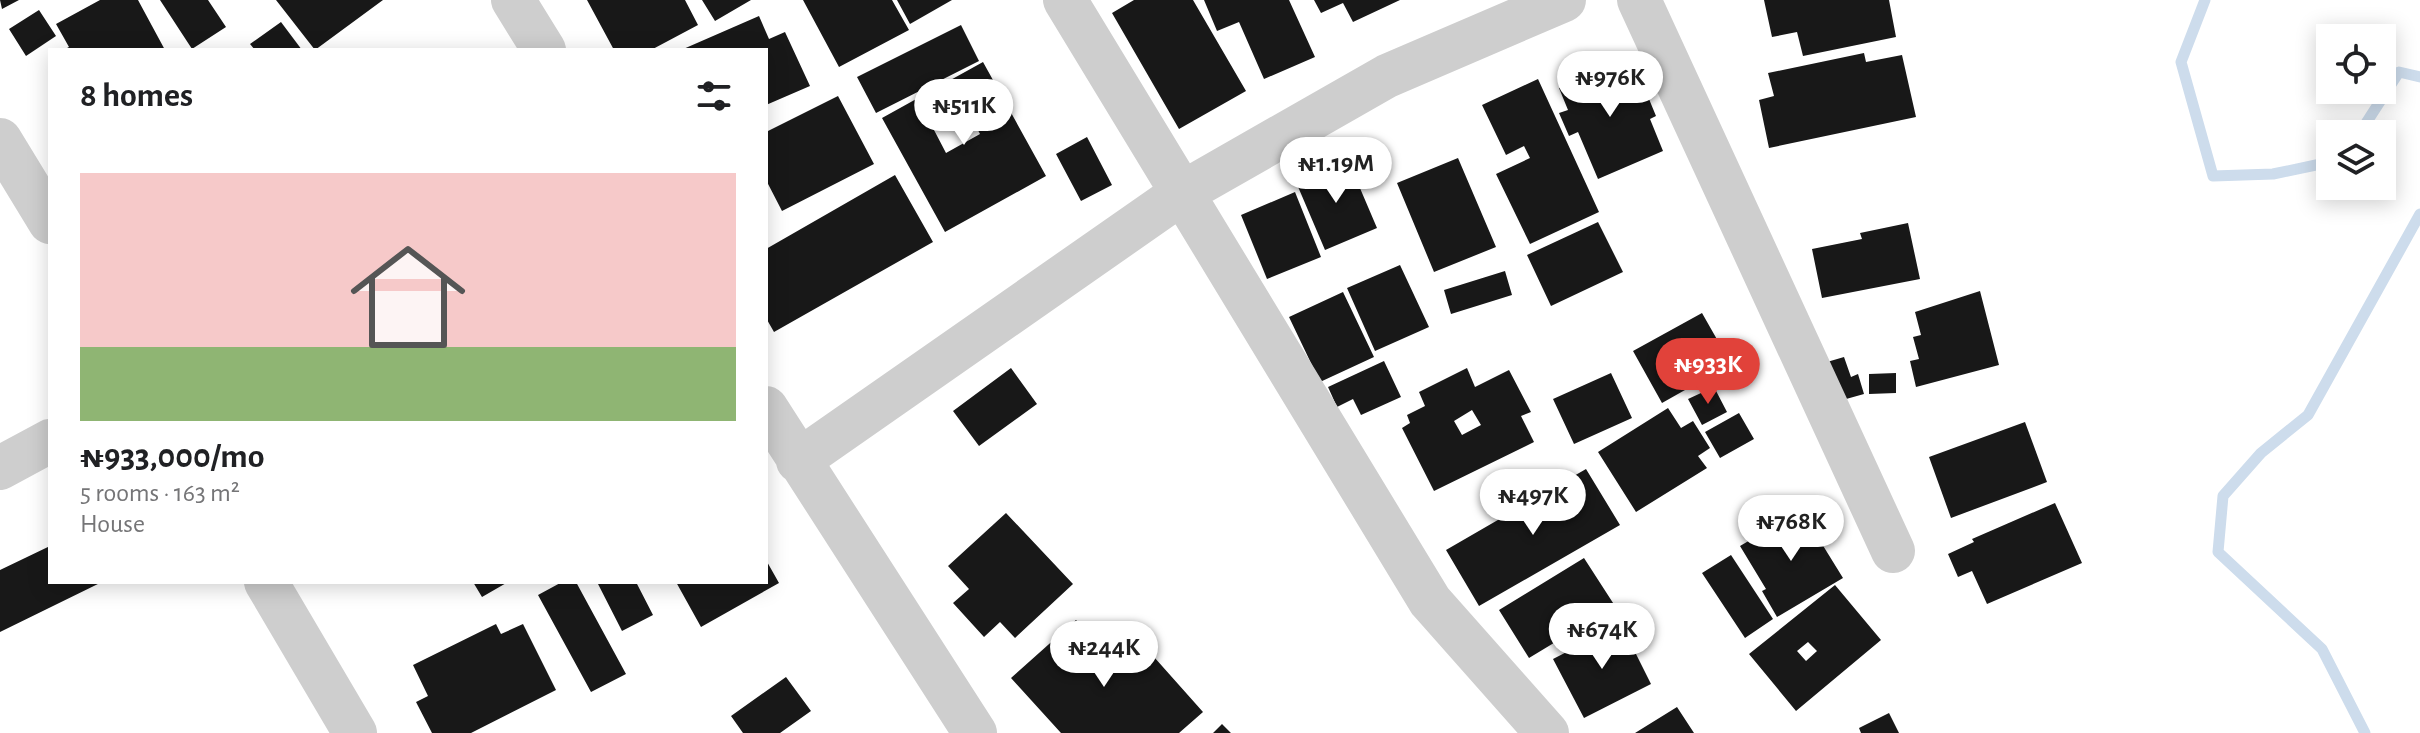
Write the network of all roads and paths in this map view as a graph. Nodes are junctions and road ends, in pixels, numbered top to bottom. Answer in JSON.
{"nodes":[{"id":1,"x":513,"y":0,"type":"edge"},
{"id":2,"x":1065,"y":0,"type":"edge"},
{"id":3,"x":1564,"y":0,"type":"edge"},
{"id":4,"x":1639,"y":0,"type":"edge"},
{"id":5,"x":543,"y":48,"type":"edge"},
{"id":6,"x":0,"y":140,"type":"edge"},
{"id":7,"x":1182,"y":193,"type":"junction"},
{"id":8,"x":48,"y":219,"type":"edge"},
{"id":9,"x":768,"y":411,"type":"edge"},
{"id":10,"x":48,"y":442,"type":"edge"},
{"id":11,"x":798,"y":461,"type":"junction"},
{"id":12,"x":0,"y":468,"type":"edge"},
{"id":13,"x":1893,"y":551,"type":"dead end"},
{"id":14,"x":267,"y":584,"type":"edge"},
{"id":15,"x":355,"y":733,"type":"edge"},
{"id":16,"x":975,"y":733,"type":"edge"},
{"id":17,"x":1547,"y":733,"type":"edge"}],
"edges":[{"from":1,"to":5,"type":"street"},
{"from":2,"to":7,"type":"street"},
{"from":3,"to":7,"type":"street"},
{"from":4,"to":13,"type":"street"},
{"from":6,"to":8,"type":"street"},
{"from":7,"to":11,"type":"street"},
{"from":7,"to":17,"type":"street"},
{"from":9,"to":11,"type":"street"},
{"from":10,"to":12,"type":"street"},
{"from":11,"to":16,"type":"street"},
{"from":14,"to":15,"type":"street"}]}
